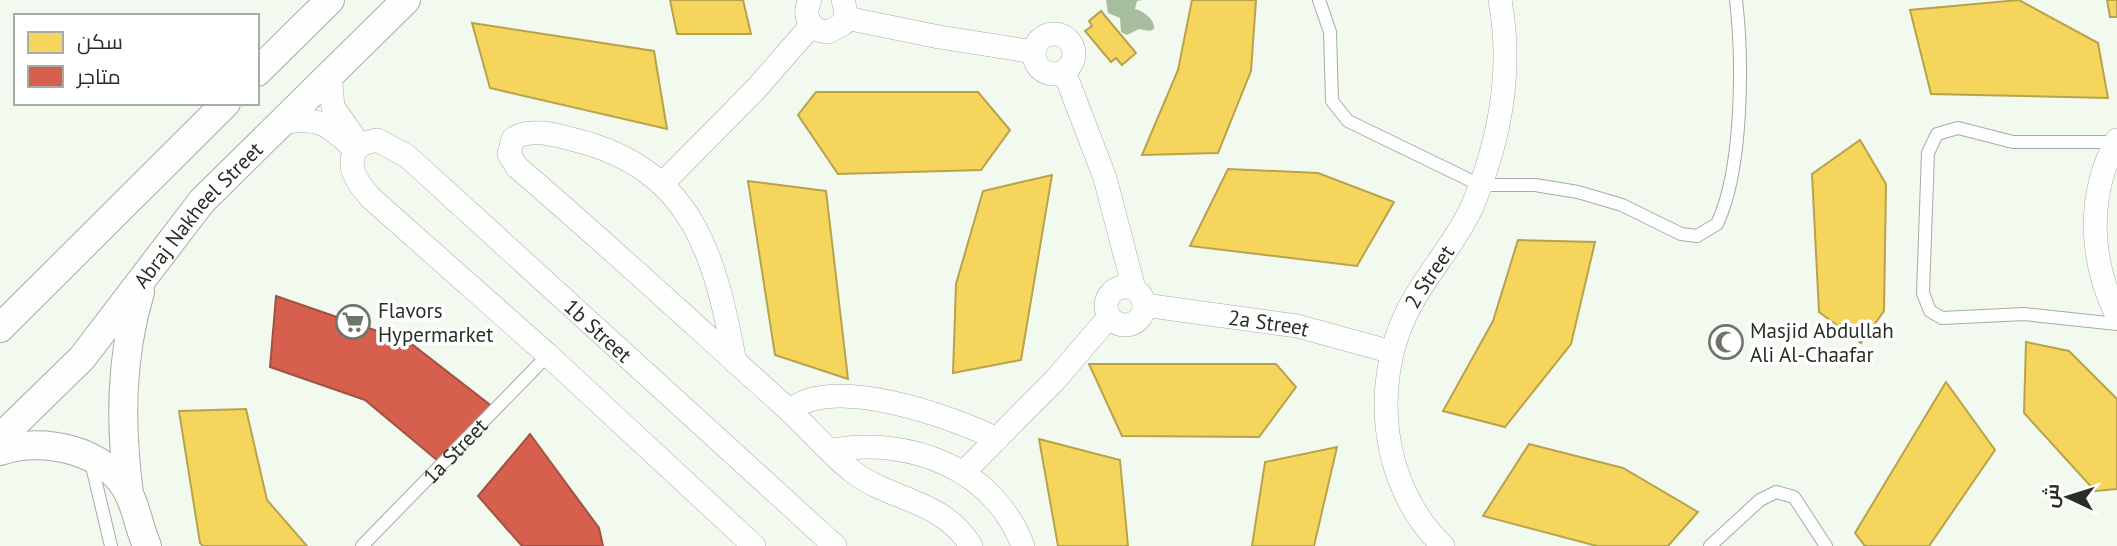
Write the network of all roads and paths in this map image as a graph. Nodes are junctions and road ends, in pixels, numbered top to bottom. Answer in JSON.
{"nodes":[{"id":1,"x":330,"y":0,"type":"edge"},
{"id":2,"x":406,"y":0,"type":"edge"},
{"id":3,"x":810,"y":0,"type":"edge"},
{"id":4,"x":1319,"y":0,"type":"edge"},
{"id":5,"x":1500,"y":0,"type":"edge"},
{"id":6,"x":1736,"y":0,"type":"edge"},
{"id":7,"x":844,"y":9,"type":"edge"},
{"id":8,"x":811,"y":26,"type":"junction"},
{"id":9,"x":1034,"y":52,"type":"junction"},
{"id":10,"x":259,"y":70,"type":"edge"},
{"id":11,"x":1064,"y":71,"type":"junction"},
{"id":12,"x":330,"y":75,"type":"junction"},
{"id":13,"x":224,"y":105,"type":"edge"},
{"id":14,"x":281,"y":123,"type":"junction"},
{"id":15,"x":2116,"y":141,"type":"edge"},
{"id":16,"x":358,"y":147,"type":"junction"},
{"id":17,"x":663,"y":183,"type":"junction"},
{"id":18,"x":1480,"y":185,"type":"junction"},
{"id":19,"x":145,"y":277,"type":"junction"},
{"id":20,"x":1139,"y":297,"type":"junction"},
{"id":21,"x":2117,"y":316,"type":"edge"},
{"id":22,"x":2117,"y":324,"type":"edge"},
{"id":23,"x":0,"y":328,"type":"edge"},
{"id":24,"x":1392,"y":352,"type":"junction"},
{"id":25,"x":548,"y":355,"type":"junction"},
{"id":26,"x":736,"y":362,"type":"junction"},
{"id":27,"x":790,"y":411,"type":"junction"},
{"id":28,"x":0,"y":438,"type":"edge"},
{"id":29,"x":997,"y":439,"type":"junction"},
{"id":30,"x":832,"y":450,"type":"junction"},
{"id":31,"x":0,"y":451,"type":"edge"},
{"id":32,"x":90,"y":458,"type":"junction"},
{"id":33,"x":963,"y":473,"type":"junction"},
{"id":34,"x":129,"y":494,"type":"junction"},
{"id":35,"x":111,"y":546,"type":"edge"},
{"id":36,"x":147,"y":546,"type":"edge"},
{"id":37,"x":362,"y":546,"type":"edge"},
{"id":38,"x":754,"y":546,"type":"edge"},
{"id":39,"x":835,"y":546,"type":"edge"},
{"id":40,"x":971,"y":546,"type":"edge"},
{"id":41,"x":1023,"y":546,"type":"edge"},
{"id":42,"x":1443,"y":546,"type":"edge"},
{"id":43,"x":1710,"y":546,"type":"edge"},
{"id":44,"x":1826,"y":546,"type":"edge"}],
"edges":[{"from":1,"to":10,"type":"street"},
{"from":2,"to":12,"type":"street","name":"Abraj Nakheel Street"},
{"from":3,"to":8,"type":"street"},
{"from":4,"to":18,"type":"lane"},
{"from":5,"to":18,"type":"street","name":"2 Street"},
{"from":6,"to":18,"type":"lane"},
{"from":7,"to":8,"type":"street"},
{"from":7,"to":9,"type":"street"},
{"from":8,"to":17,"type":"street"},
{"from":9,"to":11,"type":"street"},
{"from":9,"to":11,"type":"street"},
{"from":11,"to":20,"type":"street"},
{"from":12,"to":14,"type":"street","name":"Abraj Nakheel Street"},
{"from":12,"to":16,"type":"street"},
{"from":13,"to":23,"type":"street"},
{"from":14,"to":16,"type":"street"},
{"from":14,"to":19,"type":"street","name":"Abraj Nakheel Street"},
{"from":15,"to":21,"type":"street"},
{"from":15,"to":22,"type":"lane"},
{"from":16,"to":25,"type":"street"},
{"from":16,"to":39,"type":"street","name":"1b Street"},
{"from":17,"to":26,"type":"street"},
{"from":17,"to":26,"type":"street"},
{"from":18,"to":24,"type":"street","name":"2 Street"},
{"from":19,"to":28,"type":"street","name":"Abraj Nakheel Street"},
{"from":19,"to":34,"type":"street"},
{"from":20,"to":24,"type":"street","name":"2a Street"},
{"from":20,"to":29,"type":"street"},
{"from":24,"to":42,"type":"street","name":"2 Street"},
{"from":25,"to":37,"type":"lane","name":"1a Street"},
{"from":25,"to":38,"type":"street"},
{"from":26,"to":27,"type":"street"},
{"from":27,"to":29,"type":"street"},
{"from":27,"to":30,"type":"street"},
{"from":29,"to":33,"type":"street"},
{"from":30,"to":33,"type":"street"},
{"from":30,"to":40,"type":"street"},
{"from":31,"to":32,"type":"street"},
{"from":32,"to":34,"type":"street"},
{"from":32,"to":35,"type":"lane"},
{"from":33,"to":41,"type":"street"},
{"from":34,"to":36,"type":"street"},
{"from":43,"to":44,"type":"lane"}]}
